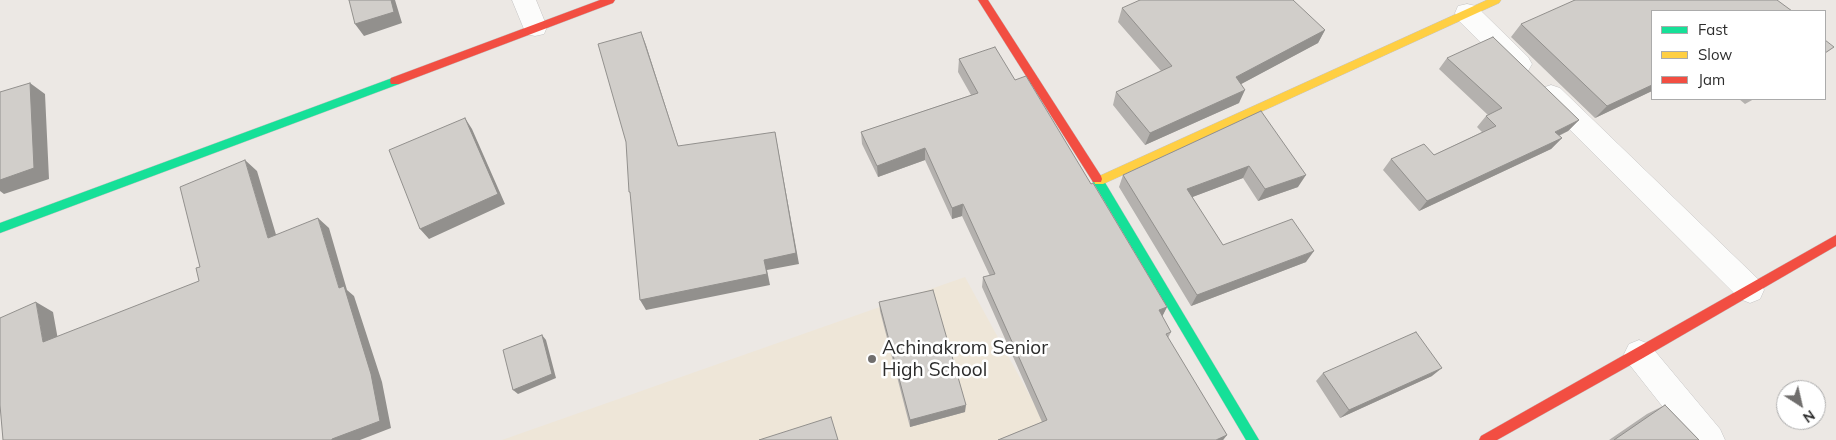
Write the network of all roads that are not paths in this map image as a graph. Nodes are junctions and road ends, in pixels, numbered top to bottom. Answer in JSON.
{"nodes":[{"id":1,"x":524,"y":0,"type":"edge"},
{"id":2,"x":610,"y":0,"type":"edge"},
{"id":3,"x":983,"y":0,"type":"edge"},
{"id":4,"x":1496,"y":0,"type":"edge"},
{"id":5,"x":1466,"y":13,"type":"junction"},
{"id":6,"x":535,"y":27,"type":"junction"},
{"id":7,"x":1099,"y":182,"type":"junction"},
{"id":8,"x":0,"y":228,"type":"edge"},
{"id":9,"x":1836,"y":240,"type":"edge"},
{"id":10,"x":1750,"y":290,"type":"junction"},
{"id":11,"x":1639,"y":354,"type":"junction"},
{"id":12,"x":1253,"y":440,"type":"edge"},
{"id":13,"x":1485,"y":440,"type":"edge"},
{"id":14,"x":1709,"y":440,"type":"edge"}],
"edges":[{"from":1,"to":6,"type":"street"},
{"from":2,"to":6,"type":"street"},
{"from":3,"to":7,"type":"street"},
{"from":4,"to":5,"type":"street"},
{"from":5,"to":7,"type":"street"},
{"from":5,"to":10,"type":"street"},
{"from":6,"to":8,"type":"street"},
{"from":7,"to":12,"type":"street"},
{"from":9,"to":10,"type":"street"},
{"from":10,"to":11,"type":"street"},
{"from":11,"to":13,"type":"street"},
{"from":11,"to":14,"type":"street"}]}
